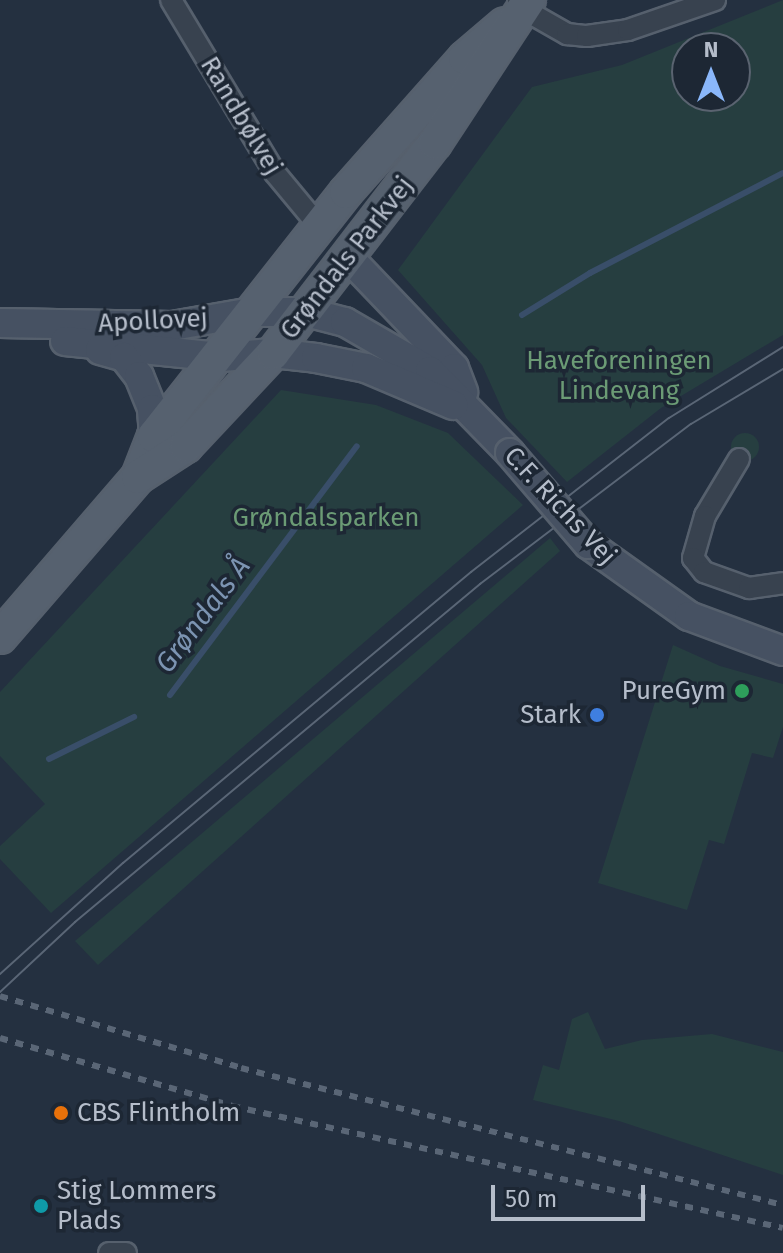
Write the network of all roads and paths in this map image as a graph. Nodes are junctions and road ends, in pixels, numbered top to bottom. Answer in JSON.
{"nodes":[{"id":1,"x":171,"y":0,"type":"edge"},
{"id":2,"x":715,"y":0,"type":"edge"},
{"id":3,"x":523,"y":3,"type":"edge"},
{"id":4,"x":319,"y":226,"type":"junction"},
{"id":5,"x":349,"y":258,"type":"junction"},
{"id":6,"x":252,"y":312,"type":"junction"},
{"id":7,"x":306,"y":312,"type":"junction"},
{"id":8,"x":0,"y":324,"type":"edge"},
{"id":9,"x":69,"y":341,"type":"junction"},
{"id":10,"x":273,"y":353,"type":"junction"},
{"id":11,"x":221,"y":357,"type":"junction"},
{"id":12,"x":472,"y":415,"type":"junction"},
{"id":13,"x":154,"y":436,"type":"junction"},
{"id":14,"x":739,"y":459,"type":"dead end"},
{"id":15,"x":138,"y":477,"type":"junction"},
{"id":16,"x":783,"y":583,"type":"edge"},
{"id":17,"x":3,"y":632,"type":"edge"},
{"id":18,"x":783,"y":651,"type":"edge"},
{"id":19,"x":109,"y":1253,"type":"edge"},
{"id":20,"x":126,"y":1253,"type":"edge"}],
"edges":[{"from":1,"to":4,"type":"street","name":"Randbølvej"},
{"from":2,"to":3,"type":"street"},
{"from":3,"to":4,"type":"main road","name":"Grøndals Parkvej"},
{"from":3,"to":5,"type":"main road","name":"Grøndals Parkvej"},
{"from":4,"to":5,"type":"main road"},
{"from":4,"to":6,"type":"main road","name":"Grøndals Parkvej"},
{"from":5,"to":7,"type":"main road","name":"Grøndals Parkvej"},
{"from":5,"to":12,"type":"street","name":"C.F. Richs Vej"},
{"from":6,"to":7,"type":"street","name":"Apollovej"},
{"from":6,"to":8,"type":"street","name":"Apollovej"},
{"from":6,"to":11,"type":"main road","name":"Grøndals Parkvej"},
{"from":7,"to":10,"type":"main road","name":"Grøndals Parkvej"},
{"from":7,"to":12,"type":"street","name":"C.F. Richs Vej"},
{"from":8,"to":9,"type":"street","name":"Apollovej"},
{"from":9,"to":11,"type":"street","name":"Apollovej"},
{"from":9,"to":13,"type":"street","name":"Apollovej"},
{"from":10,"to":11,"type":"street","name":"C.F. Richs Vej"},
{"from":10,"to":12,"type":"street","name":"C.F. Richs Vej"},
{"from":10,"to":15,"type":"main road","name":"Grøndals Parkvej"},
{"from":11,"to":13,"type":"main road","name":"Grøndals Parkvej"},
{"from":12,"to":18,"type":"street","name":"C.F. Richs Vej","bridge":true},
{"from":13,"to":15,"type":"main road","name":"Grøndals Parkvej"},
{"from":14,"to":16,"type":"street"},
{"from":15,"to":17,"type":"main road","name":"Grøndals Parkvej"},
{"from":19,"to":20,"type":"street"}]}
